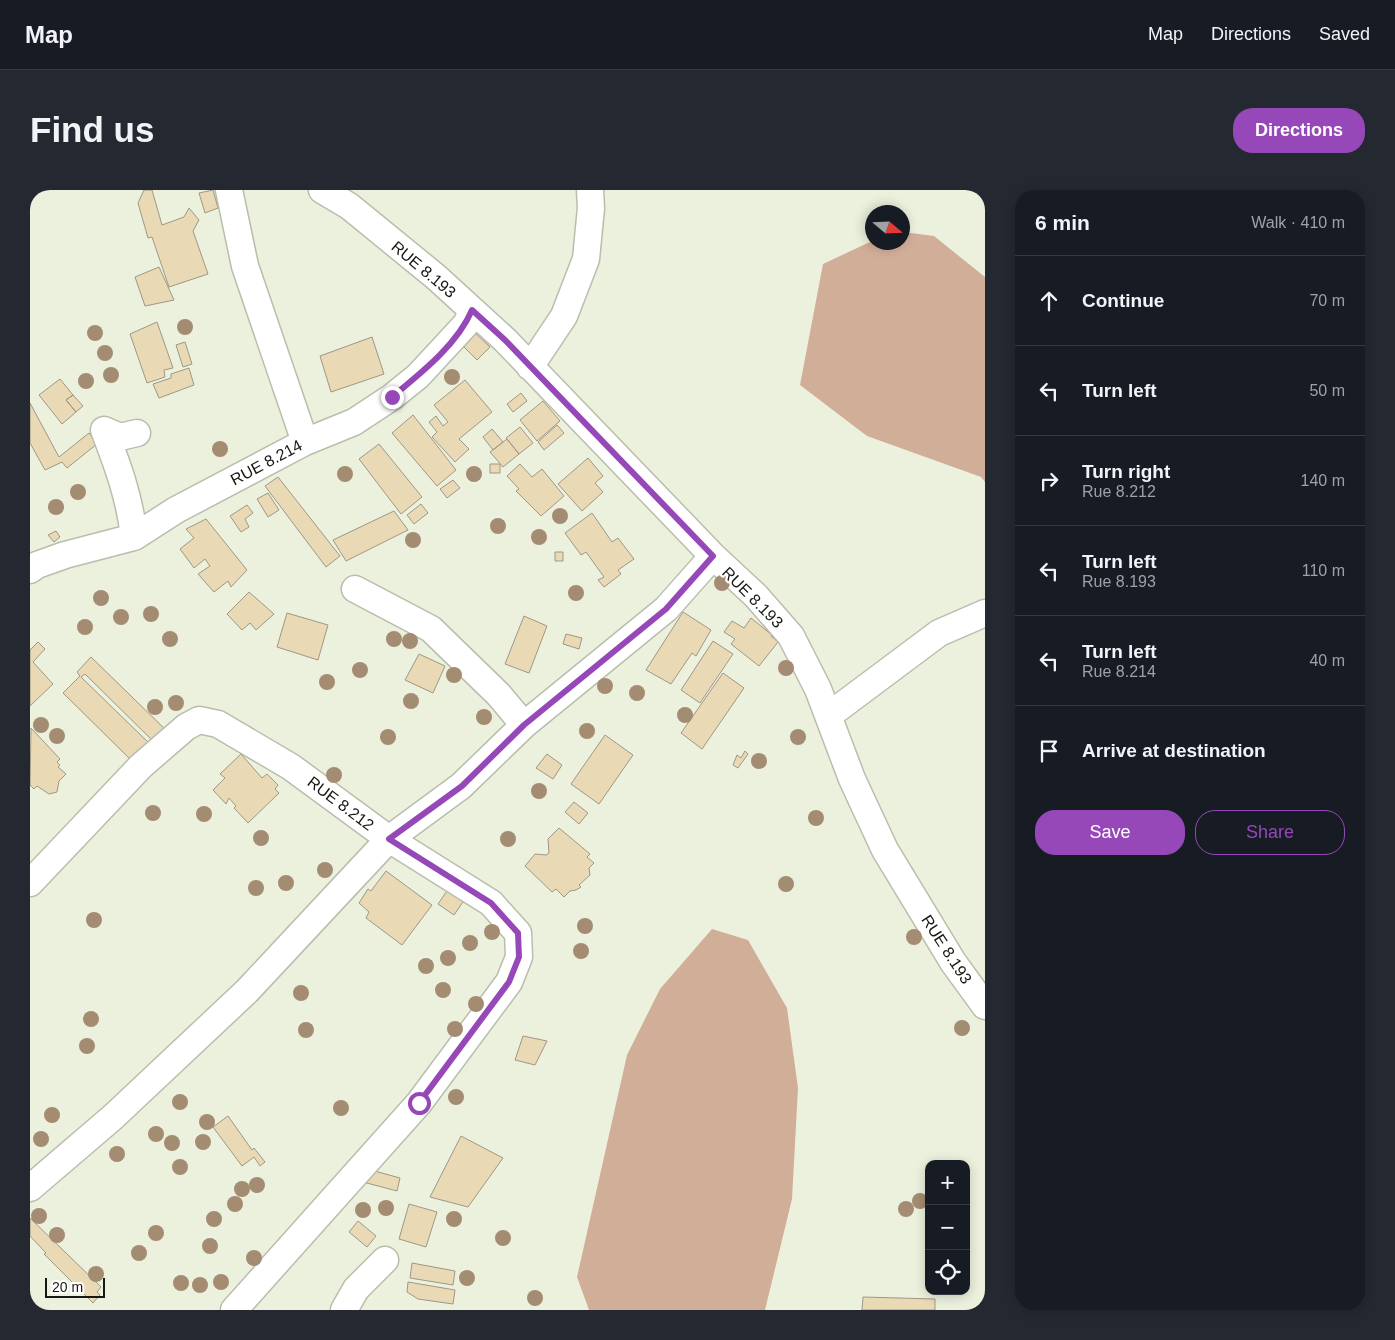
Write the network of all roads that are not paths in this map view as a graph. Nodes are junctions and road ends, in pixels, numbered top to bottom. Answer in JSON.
{"nodes":[{"id":1,"x":229,"y":190,"type":"edge"},
{"id":2,"x":322,"y":190,"type":"edge"},
{"id":3,"x":590,"y":190,"type":"edge"},
{"id":4,"x":472,"y":310,"type":"junction"},
{"id":5,"x":530,"y":367,"type":"junction"},
{"id":6,"x":137,"y":433,"type":"dead end"},
{"id":7,"x":305,"y":442,"type":"junction"},
{"id":8,"x":134,"y":537,"type":"junction"},
{"id":9,"x":713,"y":556,"type":"junction"},
{"id":10,"x":30,"y":570,"type":"edge"},
{"id":11,"x":355,"y":589,"type":"dead end"},
{"id":12,"x":985,"y":613,"type":"edge"},
{"id":13,"x":828,"y":716,"type":"junction"},
{"id":14,"x":524,"y":725,"type":"junction"},
{"id":15,"x":389,"y":839,"type":"junction"},
{"id":16,"x":30,"y":883,"type":"edge"},
{"id":17,"x":985,"y":1006,"type":"edge"},
{"id":18,"x":30,"y":1188,"type":"edge"},
{"id":19,"x":385,"y":1260,"type":"dead end"},
{"id":20,"x":234,"y":1310,"type":"edge"},
{"id":21,"x":344,"y":1310,"type":"edge"}],
"edges":[{"from":1,"to":7,"type":"street"},
{"from":2,"to":4,"type":"street","name":"RUE 8.193"},
{"from":3,"to":5,"type":"street"},
{"from":4,"to":5,"type":"street","name":"RUE 8.193"},
{"from":4,"to":7,"type":"street","name":"RUE 8.214"},
{"from":5,"to":9,"type":"street","name":"RUE 8.193"},
{"from":6,"to":8,"type":"street"},
{"from":7,"to":8,"type":"street","name":"RUE 8.214"},
{"from":8,"to":10,"type":"street","name":"RUE 8.214"},
{"from":9,"to":13,"type":"street","name":"RUE 8.193"},
{"from":9,"to":14,"type":"street","name":"RUE 8.212"},
{"from":11,"to":14,"type":"street"},
{"from":12,"to":13,"type":"street"},
{"from":13,"to":17,"type":"street","name":"RUE 8.193"},
{"from":14,"to":15,"type":"street","name":"RUE 8.212"},
{"from":15,"to":16,"type":"street","name":"RUE 8.212"},
{"from":15,"to":18,"type":"street"},
{"from":15,"to":20,"type":"street"},
{"from":19,"to":21,"type":"street"}]}
